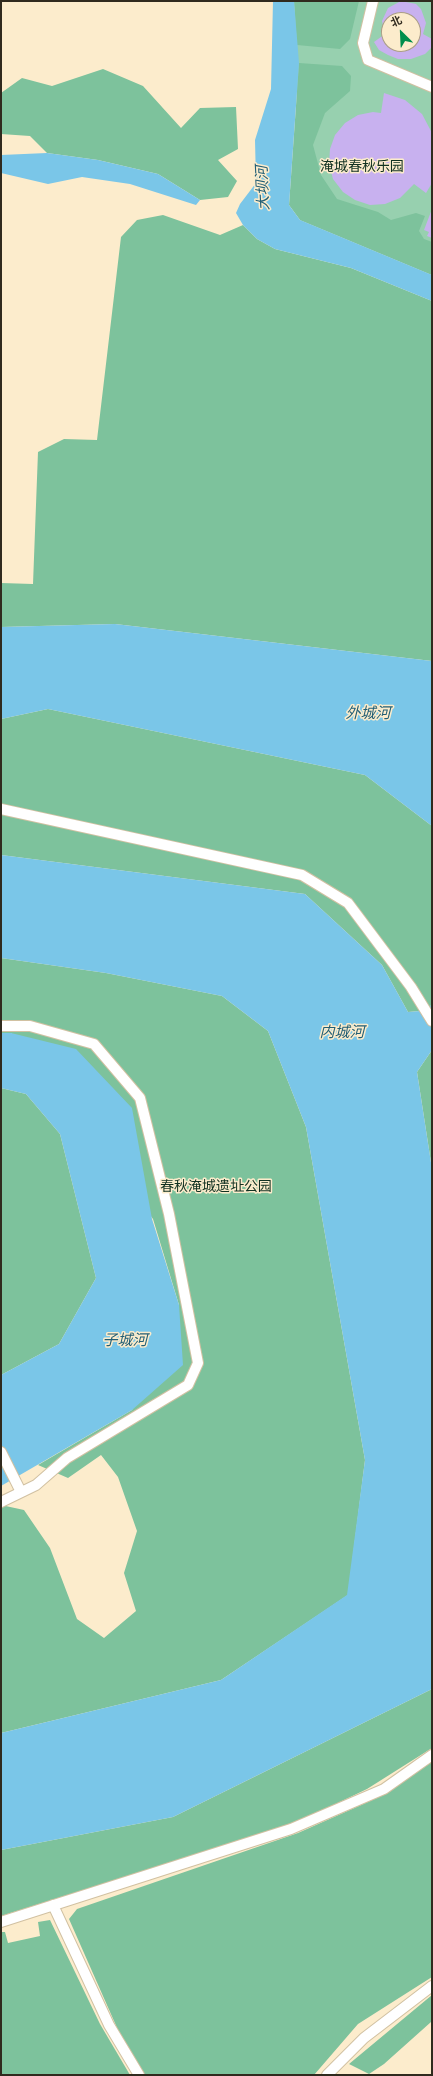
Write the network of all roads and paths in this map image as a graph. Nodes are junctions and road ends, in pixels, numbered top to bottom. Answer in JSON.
{"nodes":[{"id":1,"x":373,"y":1,"type":"edge"},
{"id":2,"x":432,"y":87,"type":"edge"},
{"id":3,"x":1,"y":809,"type":"edge"},
{"id":4,"x":432,"y":1021,"type":"edge"},
{"id":5,"x":1,"y":1026,"type":"edge"},
{"id":6,"x":1,"y":1452,"type":"edge"},
{"id":7,"x":19,"y":1488,"type":"junction"},
{"id":8,"x":1,"y":1502,"type":"edge"},
{"id":9,"x":432,"y":1755,"type":"edge"},
{"id":10,"x":53,"y":1905,"type":"junction"},
{"id":11,"x":1,"y":1922,"type":"edge"},
{"id":12,"x":432,"y":1986,"type":"edge"},
{"id":13,"x":139,"y":2075,"type":"edge"},
{"id":14,"x":327,"y":2075,"type":"edge"}],
"edges":[{"from":1,"to":2,"type":"lane"},
{"from":3,"to":4,"type":"lane"},
{"from":5,"to":7,"type":"lane"},
{"from":6,"to":7,"type":"lane"},
{"from":7,"to":8,"type":"lane"},
{"from":9,"to":10,"type":"lane"},
{"from":10,"to":11,"type":"lane"},
{"from":10,"to":13,"type":"lane"},
{"from":12,"to":14,"type":"lane"}]}
